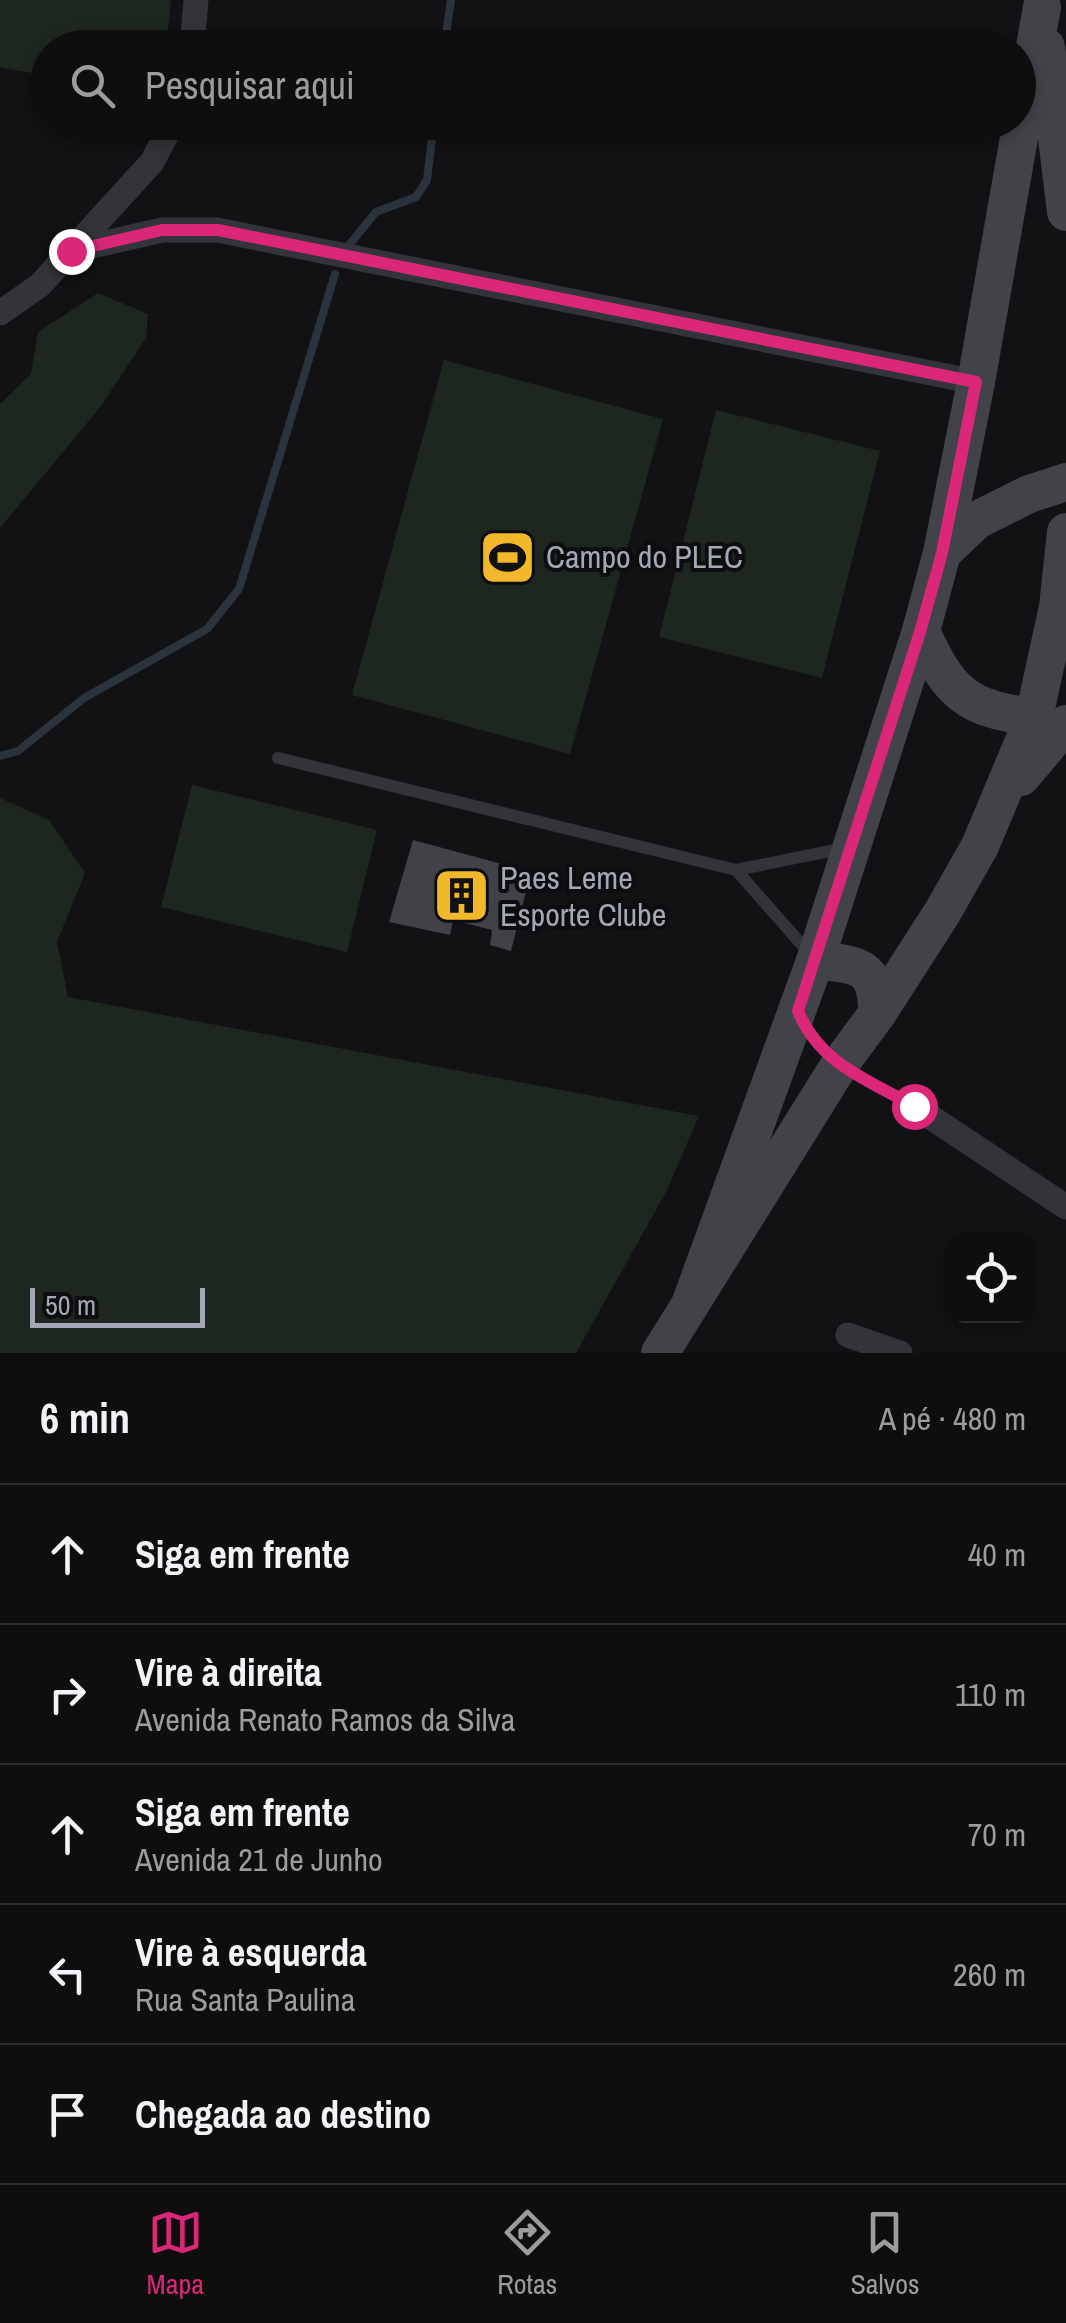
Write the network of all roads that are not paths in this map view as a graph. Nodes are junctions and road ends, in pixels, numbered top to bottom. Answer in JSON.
{"nodes":[{"id":1,"x":196,"y":0,"type":"edge"},
{"id":2,"x":1042,"y":4,"type":"edge"},
{"id":3,"x":194,"y":30,"type":"edge"},
{"id":4,"x":1036,"y":38,"type":"edge"},
{"id":5,"x":164,"y":140,"type":"edge"},
{"id":6,"x":1018,"y":140,"type":"edge"},
{"id":7,"x":1066,"y":212,"type":"edge"},
{"id":8,"x":71,"y":251,"type":"junction"},
{"id":9,"x":0,"y":313,"type":"edge"},
{"id":10,"x":976,"y":382,"type":"junction"},
{"id":11,"x":1066,"y":482,"type":"edge"},
{"id":12,"x":1066,"y":532,"type":"edge"},
{"id":13,"x":942,"y":553,"type":"junction"},
{"id":14,"x":920,"y":632,"type":"junction"},
{"id":15,"x":1066,"y":695,"type":"edge"},
{"id":16,"x":1050,"y":720,"type":"edge"},
{"id":17,"x":278,"y":758,"type":"dead end"},
{"id":18,"x":852,"y":847,"type":"junction"},
{"id":19,"x":736,"y":870,"type":"junction"},
{"id":20,"x":815,"y":961,"type":"junction"},
{"id":21,"x":798,"y":1011,"type":"junction"},
{"id":22,"x":878,"y":1014,"type":"junction"},
{"id":23,"x":840,"y":1064,"type":"junction"},
{"id":24,"x":914,"y":1106,"type":"road end"},
{"id":25,"x":1066,"y":1207,"type":"edge"},
{"id":26,"x":691,"y":1302,"type":"junction"},
{"id":27,"x":848,"y":1335,"type":"dead end"},
{"id":28,"x":660,"y":1353,"type":"edge"},
{"id":29,"x":900,"y":1353,"type":"edge"}],
"edges":[{"from":1,"to":3,"type":"street"},
{"from":2,"to":4,"type":"main road"},
{"from":2,"to":7,"type":"main road"},
{"from":5,"to":8,"type":"street"},
{"from":6,"to":10,"type":"main road"},
{"from":8,"to":9,"type":"street"},
{"from":8,"to":10,"type":"street"},
{"from":10,"to":13,"type":"main road"},
{"from":11,"to":13,"type":"main road"},
{"from":12,"to":16,"type":"main road"},
{"from":13,"to":14,"type":"main road"},
{"from":14,"to":16,"type":"main road"},
{"from":14,"to":18,"type":"main road"},
{"from":15,"to":16,"type":"main road"},
{"from":16,"to":22,"type":"main road"},
{"from":17,"to":19,"type":"lane"},
{"from":18,"to":19,"type":"lane"},
{"from":18,"to":20,"type":"main road"},
{"from":19,"to":20,"type":"lane"},
{"from":20,"to":21,"type":"main road"},
{"from":20,"to":22,"type":"main road"},
{"from":21,"to":23,"type":"main road"},
{"from":21,"to":26,"type":"main road"},
{"from":22,"to":23,"type":"main road"},
{"from":23,"to":26,"type":"main road"},
{"from":24,"to":25,"type":"street"},
{"from":26,"to":28,"type":"main road"},
{"from":27,"to":29,"type":"street"}]}
